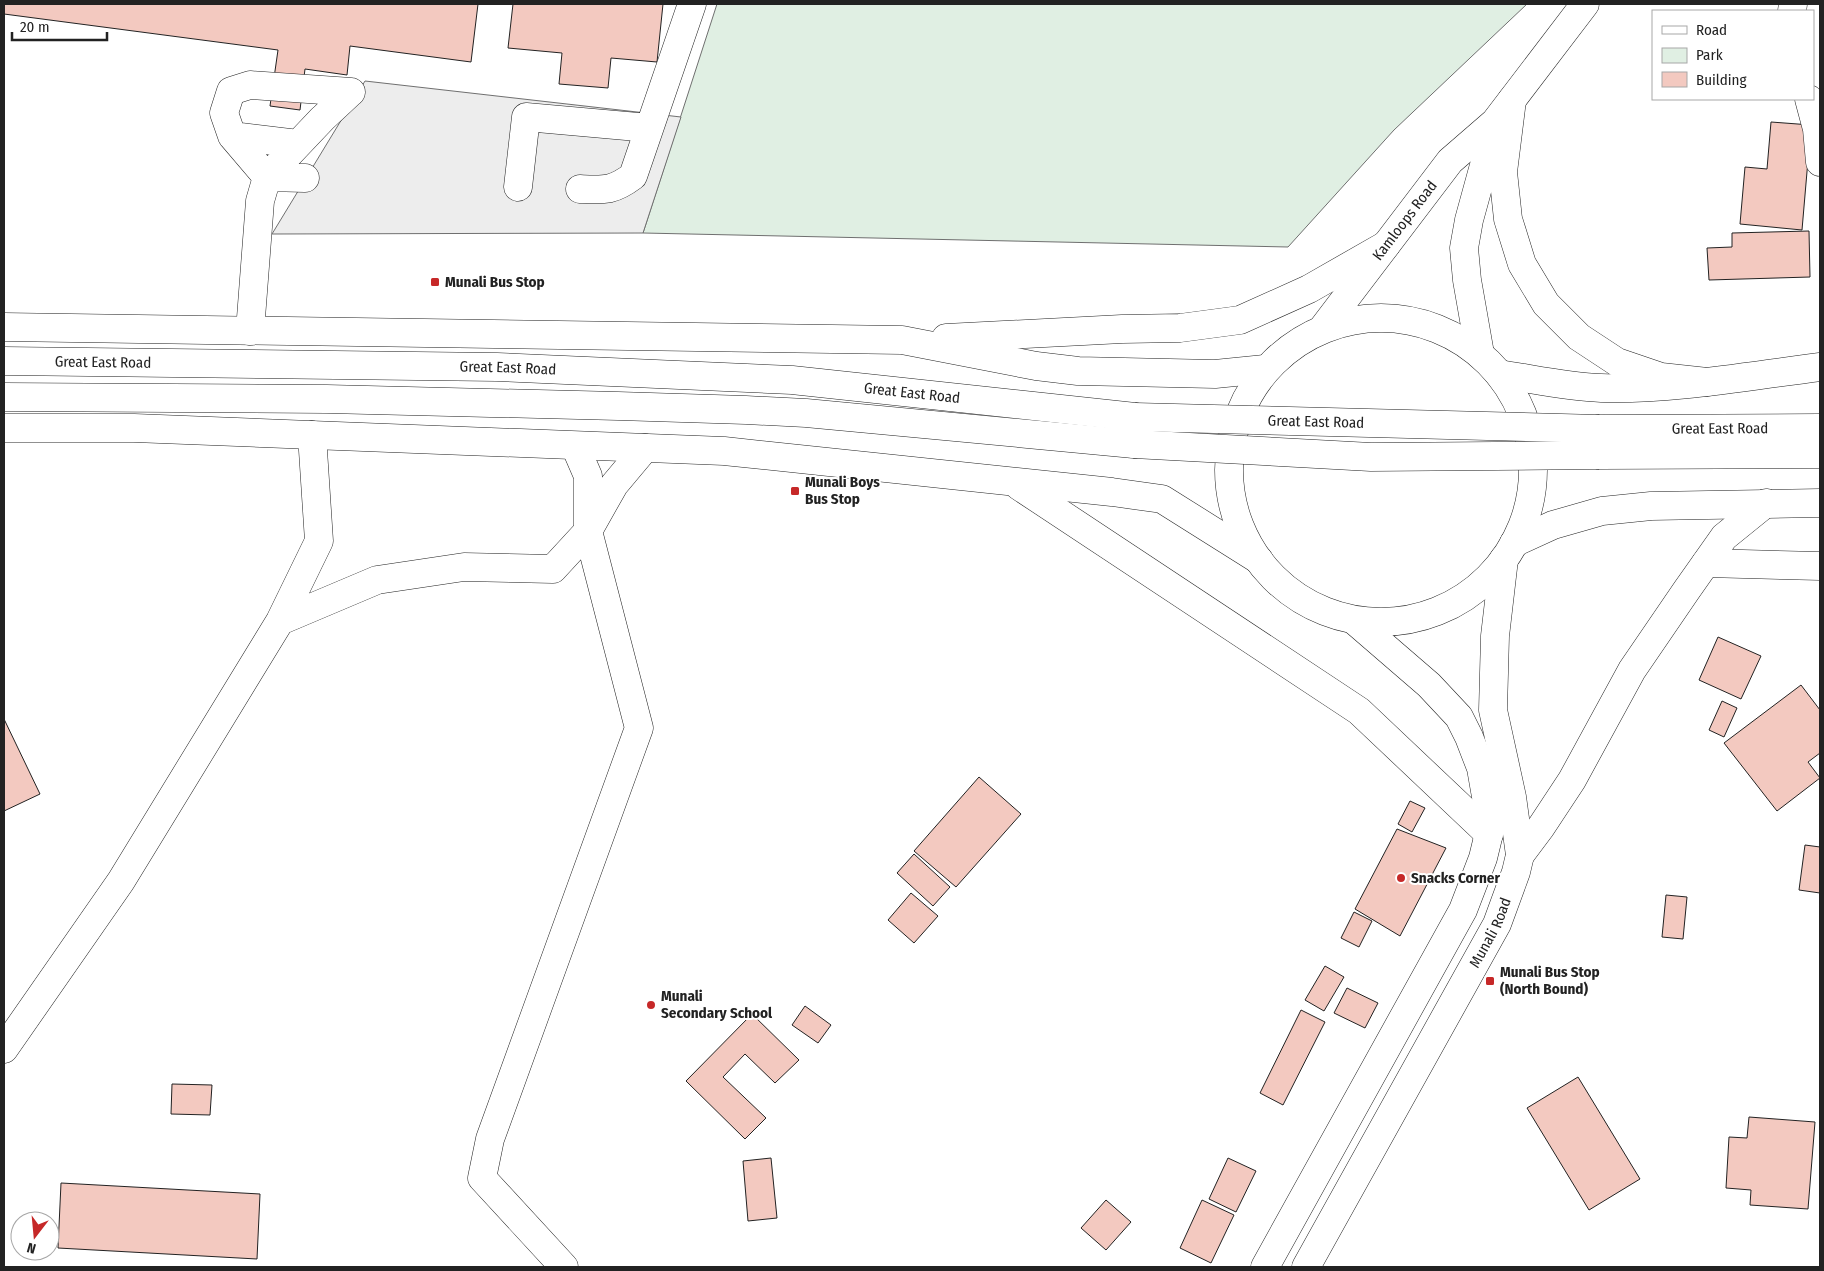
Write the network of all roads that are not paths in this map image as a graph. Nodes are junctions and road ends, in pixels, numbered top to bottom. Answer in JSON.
{"nodes":[{"id":1,"x":692,"y":4,"type":"edge"},
{"id":2,"x":1585,"y":4,"type":"edge"},
{"id":3,"x":310,"y":89,"type":"junction"},
{"id":4,"x":1513,"y":98,"type":"junction"},
{"id":5,"x":1809,"y":100,"type":"edge"},
{"id":6,"x":322,"y":119,"type":"junction"},
{"id":7,"x":1495,"y":122,"type":"junction"},
{"id":8,"x":649,"y":128,"type":"junction"},
{"id":9,"x":232,"y":136,"type":"junction"},
{"id":10,"x":298,"y":144,"type":"junction"},
{"id":11,"x":1820,"y":162,"type":"edge"},
{"id":12,"x":267,"y":177,"type":"junction"},
{"id":13,"x":305,"y":178,"type":"dead end"},
{"id":14,"x":518,"y":187,"type":"dead end"},
{"id":15,"x":580,"y":189,"type":"dead end"},
{"id":16,"x":1386,"y":245,"type":"junction"},
{"id":17,"x":4,"y":328,"type":"edge"},
{"id":18,"x":1323,"y":328,"type":"junction"},
{"id":19,"x":250,"y":331,"type":"junction"},
{"id":20,"x":902,"y":340,"type":"junction"},
{"id":21,"x":1480,"y":354,"type":"junction"},
{"id":22,"x":4,"y":361,"type":"edge"},
{"id":23,"x":1820,"y":367,"type":"edge"},
{"id":24,"x":1265,"y":369,"type":"junction"},
{"id":25,"x":1500,"y":374,"type":"junction"},
{"id":26,"x":1707,"y":382,"type":"junction"},
{"id":27,"x":4,"y":397,"type":"edge"},
{"id":28,"x":4,"y":428,"type":"edge"},
{"id":29,"x":1820,"y":428,"type":"edge"},
{"id":30,"x":312,"y":435,"type":"junction"},
{"id":31,"x":1599,"y":442,"type":"junction"},
{"id":32,"x":575,"y":446,"type":"junction"},
{"id":33,"x":645,"y":448,"type":"junction"},
{"id":34,"x":1820,"y":454,"type":"edge"},
{"id":35,"x":1016,"y":484,"type":"junction"},
{"id":36,"x":1766,"y":503,"type":"junction"},
{"id":37,"x":1820,"y":503,"type":"edge"},
{"id":38,"x":588,"y":531,"type":"junction"},
{"id":39,"x":1509,"y":551,"type":"junction"},
{"id":40,"x":1259,"y":560,"type":"junction"},
{"id":41,"x":1706,"y":563,"type":"junction"},
{"id":42,"x":1820,"y":566,"type":"edge"},
{"id":43,"x":280,"y":621,"type":"junction"},
{"id":44,"x":1356,"y":622,"type":"junction"},
{"id":45,"x":1488,"y":834,"type":"junction"},
{"id":46,"x":1518,"y":864,"type":"junction"},
{"id":47,"x":4,"y":1049,"type":"edge"},
{"id":48,"x":564,"y":1267,"type":"edge"},
{"id":49,"x":1266,"y":1267,"type":"edge"},
{"id":50,"x":1306,"y":1267,"type":"edge"}],
"edges":[{"from":1,"to":8,"type":"main road"},
{"from":2,"to":4,"type":"main road","name":"Kamloops Road"},
{"from":3,"to":6,"type":"main road"},
{"from":3,"to":6,"type":"main road"},
{"from":3,"to":9,"type":"main road"},
{"from":4,"to":7,"type":"main road","name":"Kamloops Road"},
{"from":4,"to":26,"type":"main road"},
{"from":5,"to":11,"type":"main road"},
{"from":6,"to":10,"type":"main road"},
{"from":7,"to":16,"type":"main road","name":"Kamloops Road"},
{"from":7,"to":21,"type":"main road","name":"Kamloops Road"},
{"from":8,"to":14,"type":"main road"},
{"from":8,"to":15,"type":"main road"},
{"from":9,"to":10,"type":"main road"},
{"from":9,"to":12,"type":"main road"},
{"from":10,"to":12,"type":"main road"},
{"from":12,"to":13,"type":"main road"},
{"from":12,"to":19,"type":"main road"},
{"from":16,"to":18,"type":"main road","name":"Kamloops Road"},
{"from":16,"to":20,"type":"main road"},
{"from":17,"to":19,"type":"main road"},
{"from":18,"to":21,"type":"main road"},
{"from":18,"to":24,"type":"main road"},
{"from":19,"to":20,"type":"main road"},
{"from":20,"to":24,"type":"main road"},
{"from":21,"to":25,"type":"main road"},
{"from":22,"to":31,"type":"main road","name":"Great East Road","bridge":true},
{"from":23,"to":26,"type":"main road"},
{"from":24,"to":40,"type":"main road"},
{"from":25,"to":26,"type":"main road"},
{"from":25,"to":39,"type":"main road"},
{"from":27,"to":31,"type":"main road","name":"Great East Road","bridge":true},
{"from":28,"to":30,"type":"main road"},
{"from":29,"to":31,"type":"main road","name":"Great East Road"},
{"from":30,"to":32,"type":"main road"},
{"from":30,"to":43,"type":"main road"},
{"from":31,"to":34,"type":"main road","name":"Great East Road"},
{"from":32,"to":33,"type":"main road"},
{"from":32,"to":38,"type":"main road"},
{"from":33,"to":35,"type":"main road"},
{"from":33,"to":38,"type":"main road"},
{"from":35,"to":40,"type":"main road"},
{"from":35,"to":45,"type":"main road"},
{"from":36,"to":37,"type":"main road"},
{"from":36,"to":39,"type":"main road"},
{"from":36,"to":41,"type":"main road"},
{"from":38,"to":43,"type":"main road"},
{"from":38,"to":48,"type":"main road"},
{"from":39,"to":44,"type":"main road"},
{"from":39,"to":46,"type":"main road","name":"Munali Road"},
{"from":40,"to":44,"type":"main road"},
{"from":41,"to":42,"type":"main road"},
{"from":41,"to":46,"type":"main road"},
{"from":43,"to":47,"type":"main road"},
{"from":44,"to":45,"type":"main road"},
{"from":45,"to":49,"type":"main road"},
{"from":46,"to":50,"type":"main road","name":"Munali Road"}]}
